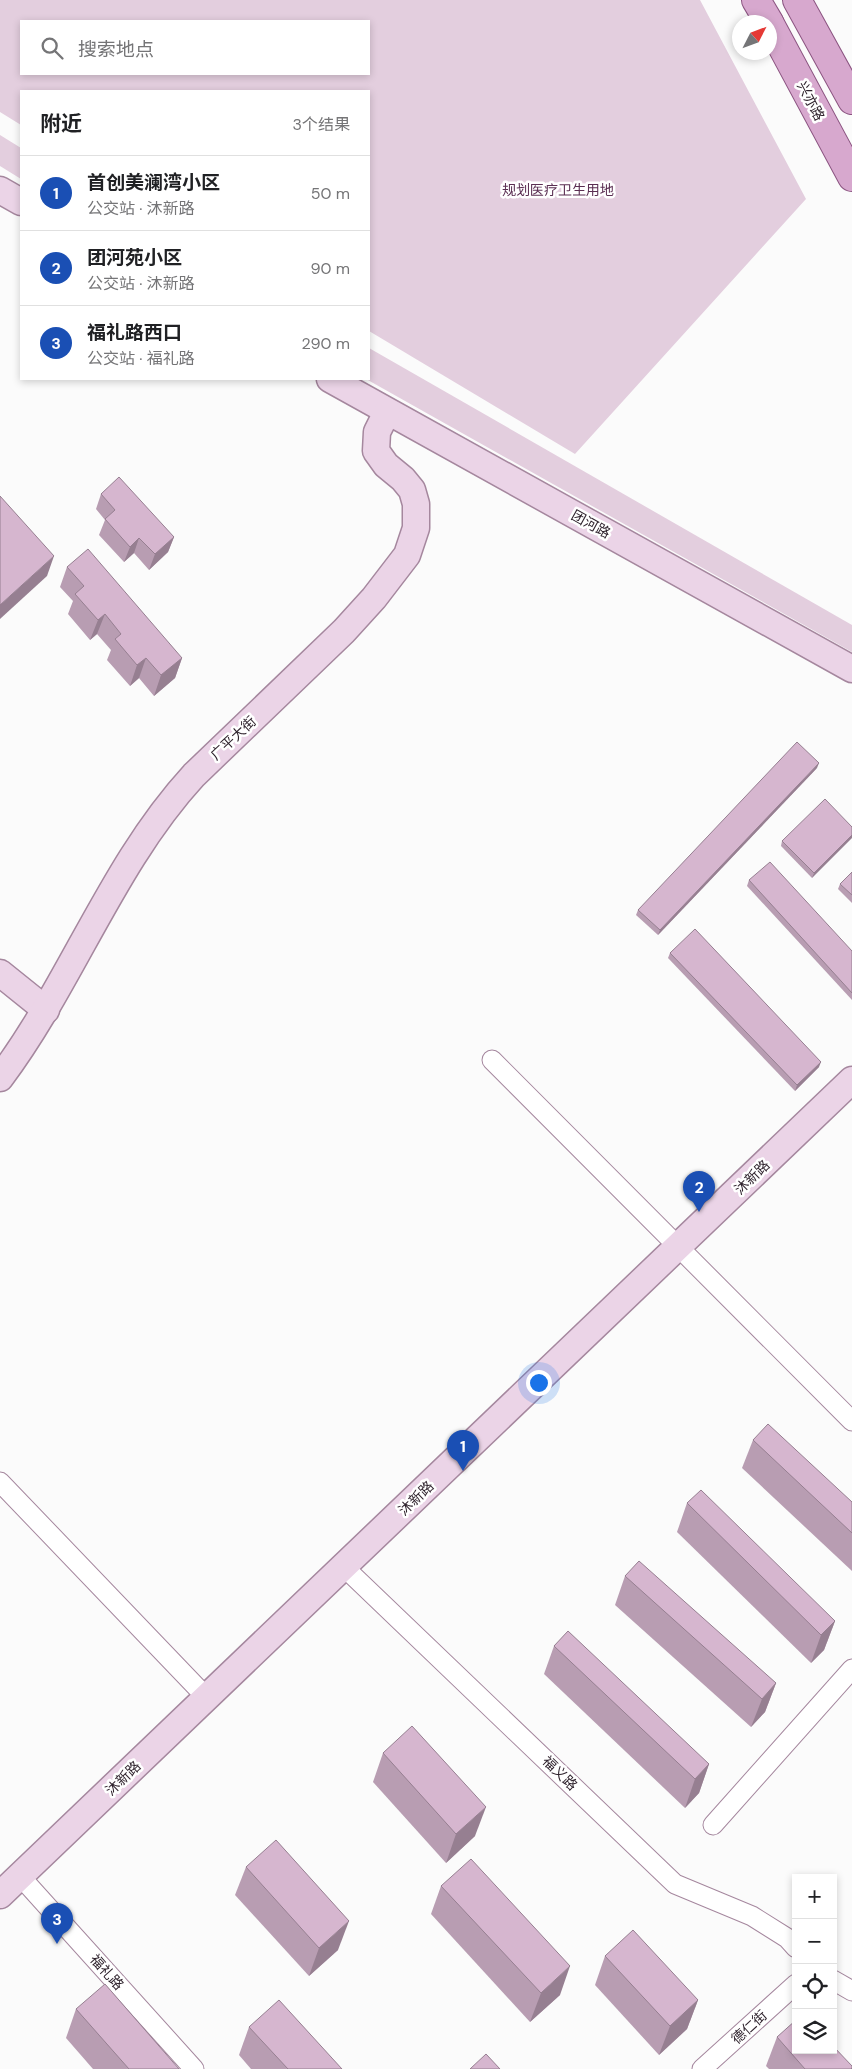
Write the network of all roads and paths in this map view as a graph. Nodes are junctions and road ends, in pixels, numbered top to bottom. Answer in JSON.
{"nodes":[{"id":1,"x":756,"y":0,"type":"edge"},
{"id":2,"x":797,"y":0,"type":"edge"},
{"id":3,"x":764,"y":15,"type":"edge"},
{"id":4,"x":777,"y":38,"type":"edge"},
{"id":5,"x":852,"y":100,"type":"edge"},
{"id":6,"x":852,"y":177,"type":"edge"},
{"id":7,"x":0,"y":190,"type":"edge"},
{"id":8,"x":20,"y":201,"type":"edge"},
{"id":9,"x":332,"y":380,"type":"edge"},
{"id":10,"x":387,"y":412,"type":"junction"},
{"id":11,"x":852,"y":669,"type":"edge"},
{"id":12,"x":0,"y":973,"type":"edge"},
{"id":13,"x":46,"y":1010,"type":"junction"},
{"id":14,"x":492,"y":1060,"type":"dead end"},
{"id":15,"x":0,"y":1078,"type":"edge"},
{"id":16,"x":852,"y":1080,"type":"edge"},
{"id":17,"x":679,"y":1247,"type":"junction"},
{"id":18,"x":852,"y":1421,"type":"edge"},
{"id":19,"x":0,"y":1482,"type":"edge"},
{"id":20,"x":344,"y":1567,"type":"junction"},
{"id":21,"x":852,"y":1669,"type":"edge"},
{"id":22,"x":207,"y":1698,"type":"junction"},
{"id":23,"x":713,"y":1825,"type":"dead end"},
{"id":24,"x":20,"y":1876,"type":"junction"},
{"id":25,"x":0,"y":1895,"type":"edge"},
{"id":26,"x":792,"y":1944,"type":"edge"},
{"id":27,"x":837,"y":1982,"type":"edge"},
{"id":28,"x":792,"y":1988,"type":"edge"},
{"id":29,"x":852,"y":1991,"type":"edge"},
{"id":30,"x":194,"y":2069,"type":"edge"},
{"id":31,"x":702,"y":2069,"type":"edge"}],
"edges":[{"from":1,"to":3,"type":"main road","name":"兴亦路"},
{"from":2,"to":5,"type":"main road"},
{"from":4,"to":6,"type":"main road","name":"兴亦路"},
{"from":7,"to":8,"type":"street"},
{"from":9,"to":10,"type":"street","name":"团河路"},
{"from":10,"to":11,"type":"street","name":"团河路"},
{"from":10,"to":13,"type":"street","name":"广平大街"},
{"from":12,"to":13,"type":"street"},
{"from":13,"to":15,"type":"street","name":"广平大街"},
{"from":14,"to":17,"type":"street"},
{"from":16,"to":17,"type":"street","name":"沐新路"},
{"from":17,"to":18,"type":"street"},
{"from":17,"to":20,"type":"street","name":"沐新路"},
{"from":19,"to":22,"type":"street"},
{"from":20,"to":22,"type":"street","name":"沐新路"},
{"from":20,"to":26,"type":"street","name":"福义路"},
{"from":21,"to":23,"type":"street"},
{"from":22,"to":24,"type":"street","name":"沐新路"},
{"from":24,"to":25,"type":"street","name":"沐新路"},
{"from":24,"to":30,"type":"street","name":"福礼路"},
{"from":27,"to":29,"type":"street"},
{"from":28,"to":31,"type":"street","name":"德仁街"}]}
